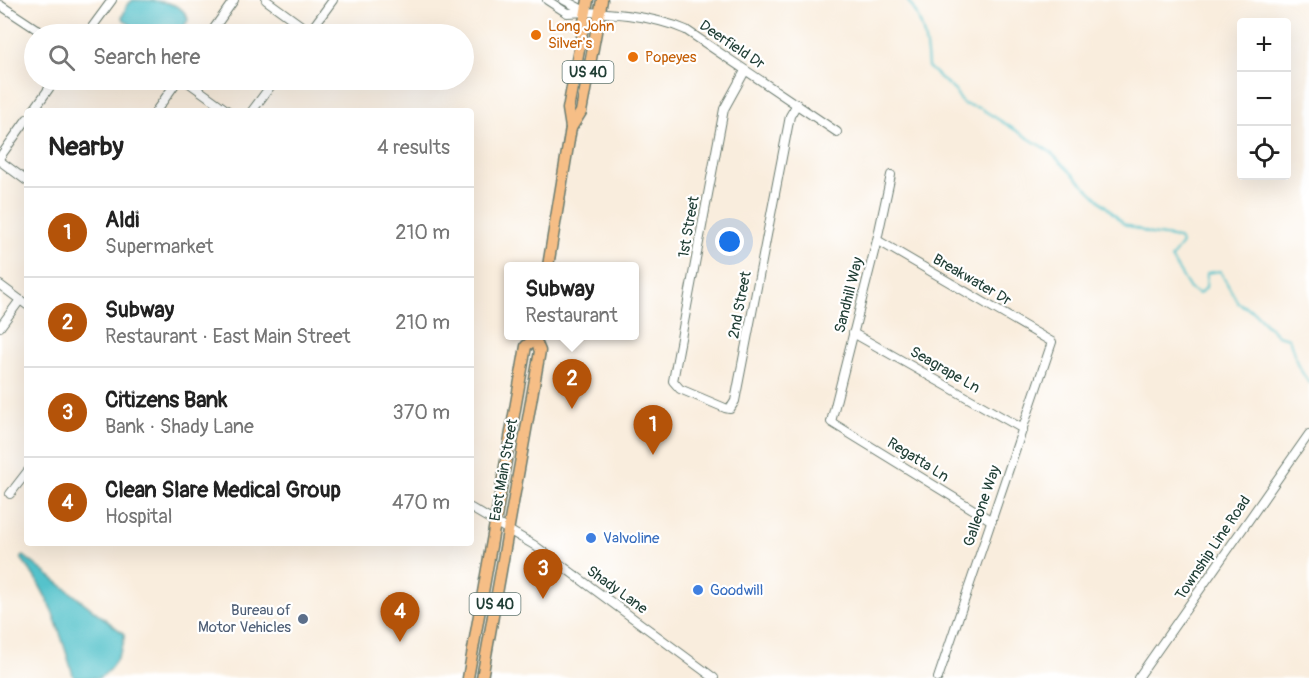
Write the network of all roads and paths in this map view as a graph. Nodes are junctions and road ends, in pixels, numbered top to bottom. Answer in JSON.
{"nodes":[{"id":1,"x":112,"y":0,"type":"edge"},
{"id":2,"x":234,"y":0,"type":"edge"},
{"id":3,"x":266,"y":0,"type":"edge"},
{"id":4,"x":333,"y":0,"type":"edge"},
{"id":5,"x":547,"y":0,"type":"edge"},
{"id":6,"x":564,"y":0,"type":"edge"},
{"id":7,"x":602,"y":0,"type":"edge"},
{"id":8,"x":0,"y":4,"type":"edge"},
{"id":9,"x":591,"y":9,"type":"edge"},
{"id":10,"x":29,"y":24,"type":"edge"},
{"id":11,"x":94,"y":24,"type":"edge"},
{"id":12,"x":219,"y":24,"type":"edge"},
{"id":13,"x":297,"y":24,"type":"edge"},
{"id":14,"x":316,"y":24,"type":"edge"},
{"id":15,"x":745,"y":71,"type":"junction"},
{"id":16,"x":48,"y":90,"type":"edge"},
{"id":17,"x":171,"y":90,"type":"edge"},
{"id":18,"x":199,"y":90,"type":"edge"},
{"id":19,"x":268,"y":90,"type":"edge"},
{"id":20,"x":796,"y":104,"type":"junction"},
{"id":21,"x":35,"y":108,"type":"edge"},
{"id":22,"x":158,"y":108,"type":"edge"},
{"id":23,"x":224,"y":108,"type":"edge"},
{"id":24,"x":254,"y":108,"type":"edge"},
{"id":25,"x":24,"y":123,"type":"edge"},
{"id":26,"x":837,"y":132,"type":"dead end"},
{"id":27,"x":0,"y":159,"type":"edge"},
{"id":28,"x":891,"y":175,"type":"dead end"},
{"id":29,"x":24,"y":179,"type":"edge"},
{"id":30,"x":877,"y":240,"type":"junction"},
{"id":31,"x":549,"y":262,"type":"edge"},
{"id":32,"x":0,"y":285,"type":"edge"},
{"id":33,"x":24,"y":302,"type":"edge"},
{"id":34,"x":0,"y":327,"type":"edge"},
{"id":35,"x":854,"y":333,"type":"junction"},
{"id":36,"x":533,"y":340,"type":"edge"},
{"id":37,"x":536,"y":340,"type":"edge"},
{"id":38,"x":1052,"y":342,"type":"joint"},
{"id":39,"x":733,"y":406,"type":"joint"},
{"id":40,"x":831,"y":422,"type":"joint"},
{"id":41,"x":1023,"y":429,"type":"junction"},
{"id":42,"x":1309,"y":434,"type":"edge"},
{"id":43,"x":24,"y":476,"type":"edge"},
{"id":44,"x":10,"y":494,"type":"dead end"},
{"id":45,"x":474,"y":510,"type":"edge"},
{"id":46,"x":992,"y":521,"type":"junction"},
{"id":47,"x":495,"y":523,"type":"junction"},
{"id":48,"x":508,"y":530,"type":"junction"},
{"id":49,"x":468,"y":678,"type":"edge"},
{"id":50,"x":482,"y":678,"type":"edge"},
{"id":51,"x":714,"y":678,"type":"edge"},
{"id":52,"x":938,"y":678,"type":"edge"},
{"id":53,"x":1138,"y":678,"type":"edge"}],
"edges":[{"from":1,"to":11,"type":"street"},
{"from":2,"to":12,"type":"street"},
{"from":3,"to":13,"type":"street"},
{"from":4,"to":14,"type":"street"},
{"from":5,"to":9,"type":"street","name":"Deerfield Dr"},
{"from":6,"to":9,"type":"street"},
{"from":7,"to":9,"type":"main road","number":"US 40"},
{"from":8,"to":10,"type":"street"},
{"from":9,"to":15,"type":"street","name":"Deerfield Dr"},
{"from":9,"to":31,"type":"main road","number":"US 40"},
{"from":15,"to":20,"type":"street","name":"Deerfield Dr"},
{"from":15,"to":39,"type":"street","name":"1st Street"},
{"from":16,"to":21,"type":"street"},
{"from":17,"to":22,"type":"street"},
{"from":18,"to":23,"type":"street"},
{"from":19,"to":24,"type":"street"},
{"from":20,"to":26,"type":"street","name":"Deerfield Dr"},
{"from":20,"to":39,"type":"street","name":"2nd Street"},
{"from":25,"to":27,"type":"street"},
{"from":27,"to":29,"type":"street"},
{"from":28,"to":30,"type":"street","name":"Sandhill Way"},
{"from":30,"to":35,"type":"street","name":"Sandhill Way"},
{"from":30,"to":38,"type":"street","name":"Breakwater Dr"},
{"from":32,"to":33,"type":"street"},
{"from":33,"to":34,"type":"street"},
{"from":35,"to":40,"type":"street","name":"Sandhill Way"},
{"from":35,"to":41,"type":"street","name":"Seagrape Ln"},
{"from":36,"to":47,"type":"main road","name":"East Main Street","number":"US 40"},
{"from":37,"to":48,"type":"main road","name":"East Main Street","number":"US 40"},
{"from":38,"to":41,"type":"street","name":"Galleone Way"},
{"from":40,"to":46,"type":"street","name":"Regatta Ln"},
{"from":41,"to":46,"type":"street","name":"Galleone Way"},
{"from":42,"to":53,"type":"street","name":"Township Line Road"},
{"from":43,"to":44,"type":"street"},
{"from":45,"to":47,"type":"street","name":"Shady Lane"},
{"from":46,"to":52,"type":"street","name":"Galleone Way"},
{"from":47,"to":48,"type":"street","name":"Shady Lane"},
{"from":47,"to":49,"type":"main road","name":"East Main Street","number":"US 40"},
{"from":48,"to":50,"type":"main road","name":"East Main Street","number":"US 40"},
{"from":48,"to":51,"type":"street","name":"Shady Lane"}]}
